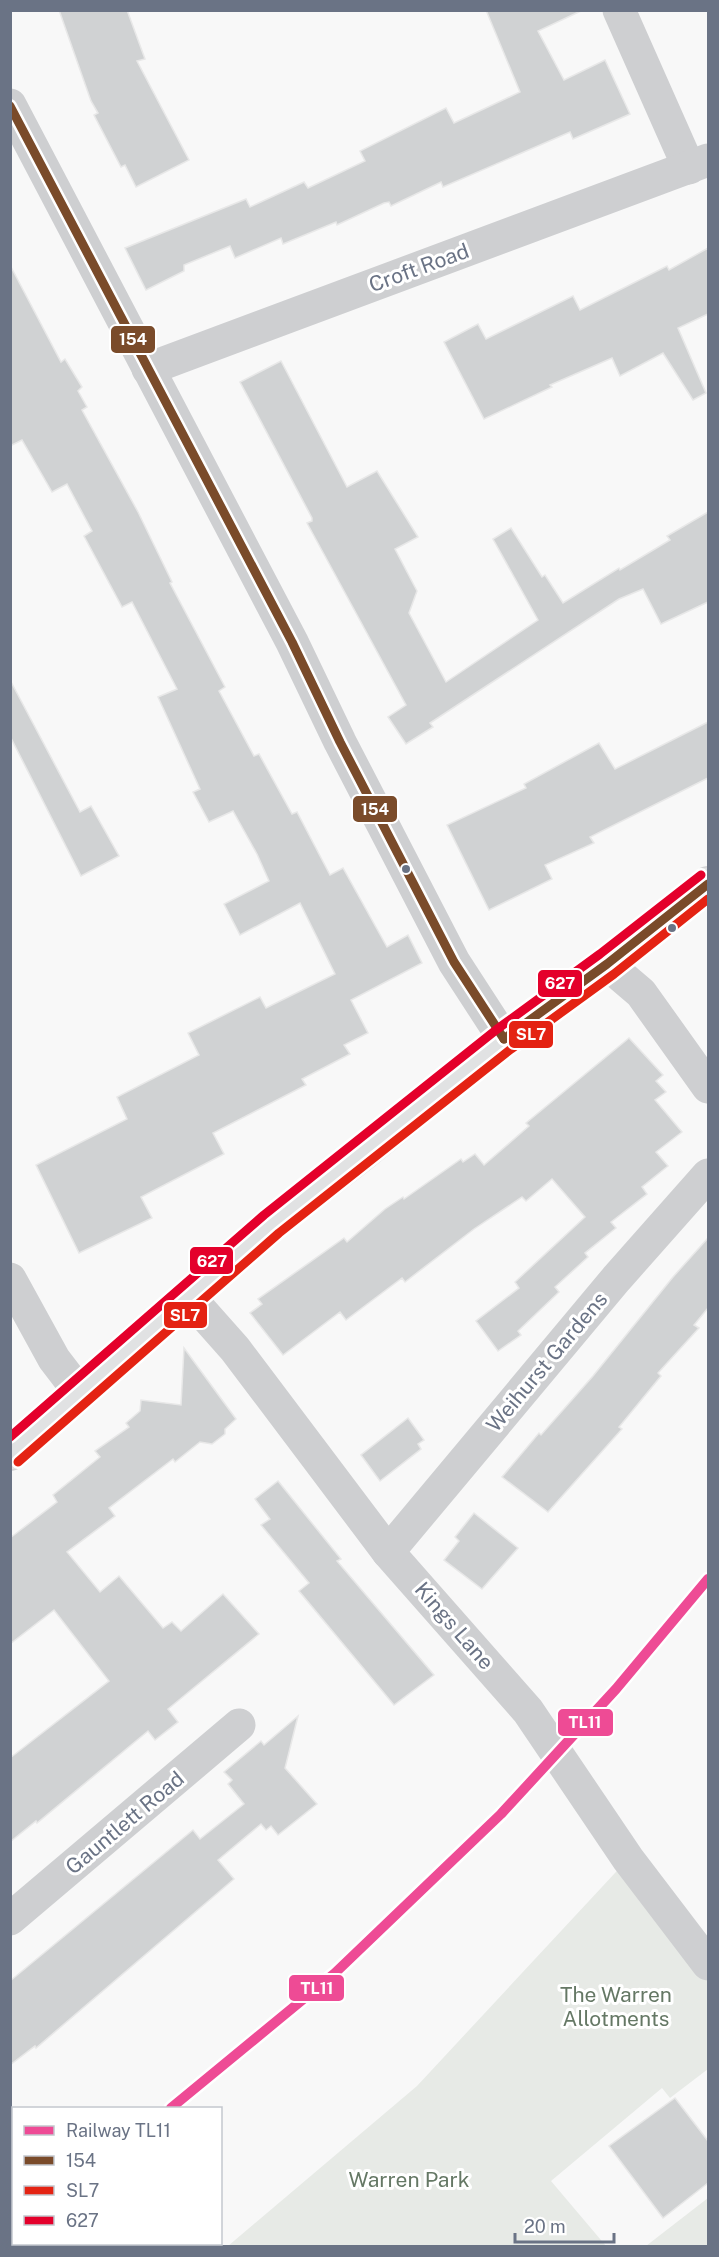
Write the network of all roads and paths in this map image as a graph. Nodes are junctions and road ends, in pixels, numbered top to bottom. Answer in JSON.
{"nodes":[{"id":1,"x":619,"y":10,"type":"edge"},
{"id":2,"x":10,"y":105,"type":"edge"},
{"id":3,"x":699,"y":164,"type":"edge"},
{"id":4,"x":148,"y":369,"type":"junction"},
{"id":5,"x":708,"y":884,"type":"edge"},
{"id":6,"x":607,"y":963,"type":"junction"},
{"id":7,"x":504,"y":1038,"type":"junction"},
{"id":8,"x":708,"y":1087,"type":"edge"},
{"id":9,"x":708,"y":1175,"type":"edge"},
{"id":10,"x":10,"y":1279,"type":"edge"},
{"id":11,"x":188,"y":1296,"type":"junction"},
{"id":12,"x":80,"y":1393,"type":"junction"},
{"id":13,"x":10,"y":1453,"type":"edge"},
{"id":14,"x":388,"y":1552,"type":"junction"},
{"id":15,"x":239,"y":1725,"type":"dead end"},
{"id":16,"x":10,"y":1919,"type":"edge"},
{"id":17,"x":708,"y":1964,"type":"edge"}],
"edges":[{"from":1,"to":3,"type":"street"},
{"from":2,"to":4,"type":"street"},
{"from":3,"to":4,"type":"street","name":"Croft Road"},
{"from":4,"to":7,"type":"street"},
{"from":5,"to":6,"type":"highway"},
{"from":6,"to":7,"type":"highway"},
{"from":6,"to":8,"type":"street"},
{"from":7,"to":11,"type":"highway"},
{"from":9,"to":14,"type":"street","name":"Weihurst Gardens"},
{"from":10,"to":12,"type":"street"},
{"from":11,"to":12,"type":"highway"},
{"from":11,"to":14,"type":"street","name":"Kings Lane"},
{"from":12,"to":13,"type":"highway"},
{"from":14,"to":17,"type":"street","name":"Kings Lane"},
{"from":15,"to":16,"type":"street","name":"Gauntlett Road"}]}
